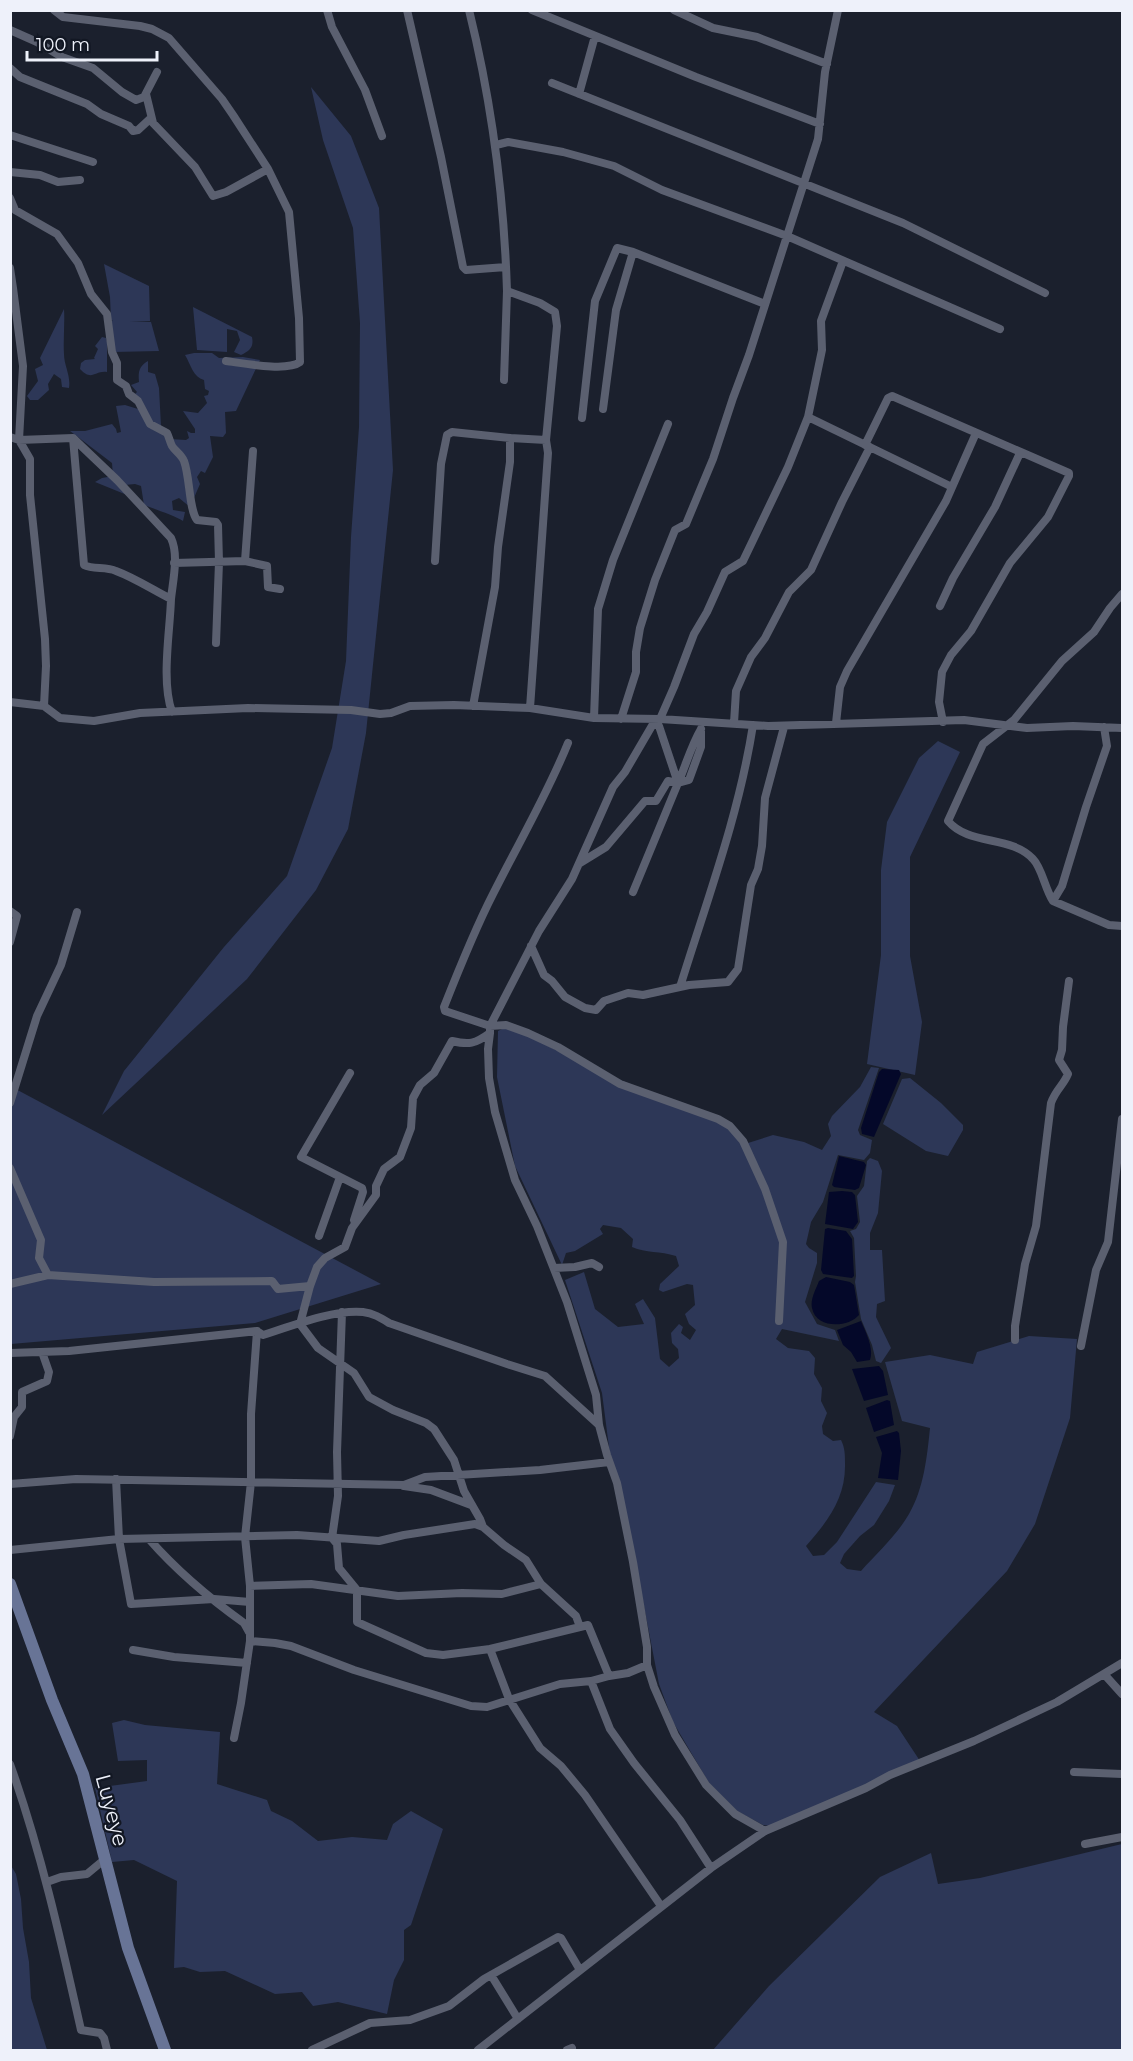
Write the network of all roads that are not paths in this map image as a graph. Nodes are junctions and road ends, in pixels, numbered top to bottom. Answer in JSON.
{"nodes":[{"id":1,"x":54,"y":10,"type":"edge"},
{"id":2,"x":327,"y":10,"type":"edge"},
{"id":3,"x":407,"y":10,"type":"edge"},
{"id":4,"x":468,"y":10,"type":"edge"},
{"id":5,"x":532,"y":10,"type":"edge"},
{"id":6,"x":674,"y":10,"type":"edge"},
{"id":7,"x":838,"y":10,"type":"edge"},
{"id":8,"x":10,"y":30,"type":"edge"},
{"id":9,"x":595,"y":36,"type":"junction"},
{"id":10,"x":826,"y":64,"type":"junction"},
{"id":11,"x":10,"y":68,"type":"edge"},
{"id":12,"x":157,"y":72,"type":"dead end"},
{"id":13,"x":552,"y":83,"type":"dead end"},
{"id":14,"x":146,"y":94,"type":"junction"},
{"id":15,"x":579,"y":94,"type":"junction"},
{"id":16,"x":151,"y":118,"type":"junction"},
{"id":17,"x":820,"y":124,"type":"junction"},
{"id":18,"x":10,"y":135,"type":"edge"},
{"id":19,"x":382,"y":136,"type":"dead end"},
{"id":20,"x":496,"y":145,"type":"junction"},
{"id":21,"x":93,"y":162,"type":"dead end"},
{"id":22,"x":268,"y":168,"type":"junction"},
{"id":23,"x":10,"y":172,"type":"edge"},
{"id":24,"x":80,"y":180,"type":"dead end"},
{"id":25,"x":803,"y":182,"type":"junction"},
{"id":26,"x":10,"y":198,"type":"edge"},
{"id":27,"x":787,"y":236,"type":"junction"},
{"id":28,"x":633,"y":252,"type":"junction"},
{"id":29,"x":843,"y":261,"type":"junction"},
{"id":30,"x":10,"y":267,"type":"edge"},
{"id":31,"x":506,"y":267,"type":"junction"},
{"id":32,"x":12,"y":288,"type":"edge"},
{"id":33,"x":507,"y":291,"type":"junction"},
{"id":34,"x":1045,"y":292,"type":"dead end"},
{"id":35,"x":765,"y":304,"type":"junction"},
{"id":36,"x":1000,"y":329,"type":"dead end"},
{"id":37,"x":226,"y":361,"type":"dead end"},
{"id":38,"x":504,"y":380,"type":"dead end"},
{"id":39,"x":603,"y":410,"type":"dead end"},
{"id":40,"x":808,"y":417,"type":"junction"},
{"id":41,"x":582,"y":418,"type":"dead end"},
{"id":42,"x":10,"y":424,"type":"edge"},
{"id":43,"x":668,"y":424,"type":"dead end"},
{"id":44,"x":20,"y":425,"type":"junction"},
{"id":45,"x":976,"y":433,"type":"junction"},
{"id":46,"x":510,"y":438,"type":"junction"},
{"id":47,"x":15,"y":439,"type":"edge"},
{"id":48,"x":74,"y":439,"type":"junction"},
{"id":49,"x":546,"y":440,"type":"junction"},
{"id":50,"x":868,"y":446,"type":"junction"},
{"id":51,"x":253,"y":451,"type":"dead end"},
{"id":52,"x":1020,"y":453,"type":"junction"},
{"id":53,"x":952,"y":487,"type":"junction"},
{"id":54,"x":245,"y":561,"type":"junction"},
{"id":55,"x":435,"y":561,"type":"dead end"},
{"id":56,"x":219,"y":562,"type":"junction"},
{"id":57,"x":174,"y":563,"type":"junction"},
{"id":58,"x":280,"y":589,"type":"dead end"},
{"id":59,"x":1122,"y":594,"type":"edge"},
{"id":60,"x":171,"y":599,"type":"junction"},
{"id":61,"x":940,"y":606,"type":"dead end"},
{"id":62,"x":216,"y":644,"type":"dead end"},
{"id":63,"x":10,"y":702,"type":"edge"},
{"id":64,"x":44,"y":706,"type":"junction"},
{"id":65,"x":473,"y":706,"type":"junction"},
{"id":66,"x":530,"y":708,"type":"junction"},
{"id":67,"x":172,"y":712,"type":"junction"},
{"id":68,"x":594,"y":718,"type":"junction"},
{"id":69,"x":621,"y":719,"type":"junction"},
{"id":70,"x":657,"y":722,"type":"junction"},
{"id":71,"x":708,"y":722,"type":"junction"},
{"id":72,"x":943,"y":722,"type":"junction"},
{"id":73,"x":734,"y":723,"type":"junction"},
{"id":74,"x":836,"y":723,"type":"junction"},
{"id":75,"x":753,"y":725,"type":"junction"},
{"id":76,"x":1009,"y":725,"type":"junction"},
{"id":77,"x":784,"y":726,"type":"junction"},
{"id":78,"x":1104,"y":727,"type":"junction"},
{"id":79,"x":1122,"y":728,"type":"edge"},
{"id":80,"x":568,"y":742,"type":"dead end"},
{"id":81,"x":678,"y":783,"type":"junction"},
{"id":82,"x":579,"y":864,"type":"junction"},
{"id":83,"x":633,"y":892,"type":"dead end"},
{"id":84,"x":1053,"y":901,"type":"junction"},
{"id":85,"x":10,"y":911,"type":"edge"},
{"id":86,"x":77,"y":912,"type":"dead end"},
{"id":87,"x":1122,"y":926,"type":"edge"},
{"id":88,"x":10,"y":942,"type":"edge"},
{"id":89,"x":531,"y":946,"type":"junction"},
{"id":90,"x":1069,"y":981,"type":"dead end"},
{"id":91,"x":680,"y":987,"type":"junction"},
{"id":92,"x":490,"y":1030,"type":"junction"},
{"id":93,"x":350,"y":1074,"type":"dead end"},
{"id":94,"x":10,"y":1103,"type":"edge"},
{"id":95,"x":1122,"y":1119,"type":"edge"},
{"id":96,"x":10,"y":1168,"type":"edge"},
{"id":97,"x":340,"y":1177,"type":"junction"},
{"id":98,"x":352,"y":1228,"type":"junction"},
{"id":99,"x":319,"y":1236,"type":"dead end"},
{"id":100,"x":599,"y":1267,"type":"dead end"},
{"id":101,"x":554,"y":1268,"type":"junction"},
{"id":102,"x":48,"y":1275,"type":"junction"},
{"id":103,"x":10,"y":1284,"type":"edge"},
{"id":104,"x":310,"y":1286,"type":"junction"},
{"id":105,"x":342,"y":1312,"type":"junction"},
{"id":106,"x":779,"y":1320,"type":"dead end"},
{"id":107,"x":300,"y":1324,"type":"junction"},
{"id":108,"x":256,"y":1331,"type":"junction"},
{"id":109,"x":1014,"y":1340,"type":"dead end"},
{"id":110,"x":1081,"y":1346,"type":"dead end"},
{"id":111,"x":42,"y":1352,"type":"junction"},
{"id":112,"x":10,"y":1353,"type":"edge"},
{"id":113,"x":339,"y":1364,"type":"junction"},
{"id":114,"x":599,"y":1425,"type":"junction"},
{"id":115,"x":10,"y":1436,"type":"edge"},
{"id":116,"x":609,"y":1462,"type":"junction"},
{"id":117,"x":459,"y":1475,"type":"junction"},
{"id":118,"x":116,"y":1479,"type":"junction"},
{"id":119,"x":251,"y":1482,"type":"junction"},
{"id":120,"x":337,"y":1483,"type":"junction"},
{"id":121,"x":10,"y":1484,"type":"edge"},
{"id":122,"x":404,"y":1485,"type":"junction"},
{"id":123,"x":471,"y":1506,"type":"junction"},
{"id":124,"x":483,"y":1527,"type":"junction"},
{"id":125,"x":245,"y":1537,"type":"junction"},
{"id":126,"x":332,"y":1538,"type":"junction"},
{"id":127,"x":119,"y":1539,"type":"junction"},
{"id":128,"x":149,"y":1539,"type":"junction"},
{"id":129,"x":10,"y":1550,"type":"edge"},
{"id":130,"x":10,"y":1584,"type":"edge"},
{"id":131,"x":541,"y":1584,"type":"junction"},
{"id":132,"x":250,"y":1587,"type":"junction"},
{"id":133,"x":357,"y":1590,"type":"junction"},
{"id":134,"x":214,"y":1599,"type":"junction"},
{"id":135,"x":250,"y":1602,"type":"junction"},
{"id":136,"x":580,"y":1627,"type":"junction"},
{"id":137,"x":250,"y":1637,"type":"junction"},
{"id":138,"x":490,"y":1649,"type":"junction"},
{"id":139,"x":133,"y":1650,"type":"dead end"},
{"id":140,"x":247,"y":1663,"type":"junction"},
{"id":141,"x":1122,"y":1663,"type":"edge"},
{"id":142,"x":647,"y":1665,"type":"junction"},
{"id":143,"x":1104,"y":1674,"type":"junction"},
{"id":144,"x":609,"y":1676,"type":"junction"},
{"id":145,"x":591,"y":1681,"type":"junction"},
{"id":146,"x":1122,"y":1694,"type":"edge"},
{"id":147,"x":509,"y":1699,"type":"junction"},
{"id":148,"x":234,"y":1738,"type":"dead end"},
{"id":149,"x":10,"y":1764,"type":"edge"},
{"id":150,"x":1074,"y":1772,"type":"dead end"},
{"id":151,"x":1122,"y":1774,"type":"edge"},
{"id":152,"x":765,"y":1831,"type":"junction"},
{"id":153,"x":1122,"y":1837,"type":"edge"},
{"id":154,"x":1085,"y":1844,"type":"dead end"},
{"id":155,"x":105,"y":1859,"type":"junction"},
{"id":156,"x":711,"y":1868,"type":"junction"},
{"id":157,"x":47,"y":1882,"type":"junction"},
{"id":158,"x":661,"y":1906,"type":"junction"},
{"id":159,"x":580,"y":1970,"type":"junction"},
{"id":160,"x":491,"y":1975,"type":"junction"},
{"id":161,"x":518,"y":2019,"type":"junction"},
{"id":162,"x":106,"y":2050,"type":"edge"},
{"id":163,"x":165,"y":2050,"type":"edge"},
{"id":164,"x":312,"y":2050,"type":"edge"},
{"id":165,"x":478,"y":2050,"type":"edge"}],
"edges":[{"from":1,"to":22,"type":"street"},
{"from":2,"to":19,"type":"street"},
{"from":3,"to":31,"type":"street"},
{"from":4,"to":20,"type":"street"},
{"from":5,"to":9,"type":"street"},
{"from":6,"to":10,"type":"street"},
{"from":7,"to":10,"type":"street"},
{"from":8,"to":14,"type":"street"},
{"from":9,"to":15,"type":"street"},
{"from":9,"to":17,"type":"street"},
{"from":10,"to":17,"type":"street"},
{"from":11,"to":16,"type":"street"},
{"from":12,"to":14,"type":"street"},
{"from":13,"to":15,"type":"street"},
{"from":14,"to":16,"type":"street"},
{"from":15,"to":25,"type":"street"},
{"from":16,"to":22,"type":"street"},
{"from":17,"to":25,"type":"street"},
{"from":18,"to":21,"type":"street"},
{"from":20,"to":27,"type":"street"},
{"from":20,"to":31,"type":"street"},
{"from":22,"to":37,"type":"street"},
{"from":23,"to":24,"type":"street"},
{"from":25,"to":27,"type":"street"},
{"from":25,"to":34,"type":"street"},
{"from":26,"to":56,"type":"street"},
{"from":27,"to":29,"type":"street"},
{"from":27,"to":35,"type":"street"},
{"from":28,"to":35,"type":"street"},
{"from":28,"to":39,"type":"street"},
{"from":28,"to":41,"type":"street"},
{"from":29,"to":36,"type":"street"},
{"from":29,"to":40,"type":"street"},
{"from":30,"to":32,"type":"street"},
{"from":31,"to":33,"type":"street"},
{"from":32,"to":44,"type":"street"},
{"from":33,"to":38,"type":"street"},
{"from":33,"to":49,"type":"street"},
{"from":35,"to":69,"type":"street"},
{"from":40,"to":50,"type":"street"},
{"from":40,"to":70,"type":"street"},
{"from":42,"to":44,"type":"street"},
{"from":43,"to":68,"type":"street"},
{"from":44,"to":47,"type":"street"},
{"from":45,"to":50,"type":"street"},
{"from":45,"to":52,"type":"street"},
{"from":45,"to":53,"type":"street"},
{"from":46,"to":49,"type":"street"},
{"from":46,"to":55,"type":"street"},
{"from":46,"to":65,"type":"street"},
{"from":47,"to":48,"type":"street"},
{"from":47,"to":64,"type":"street"},
{"from":48,"to":57,"type":"street"},
{"from":48,"to":60,"type":"street"},
{"from":49,"to":66,"type":"street"},
{"from":50,"to":53,"type":"street"},
{"from":50,"to":73,"type":"street"},
{"from":51,"to":54,"type":"street"},
{"from":52,"to":61,"type":"street"},
{"from":52,"to":72,"type":"street"},
{"from":53,"to":74,"type":"street"},
{"from":54,"to":56,"type":"street"},
{"from":54,"to":58,"type":"street"},
{"from":56,"to":57,"type":"street"},
{"from":56,"to":62,"type":"street"},
{"from":57,"to":60,"type":"street"},
{"from":59,"to":76,"type":"street"},
{"from":60,"to":67,"type":"street"},
{"from":63,"to":64,"type":"street"},
{"from":64,"to":67,"type":"street"},
{"from":65,"to":66,"type":"street"},
{"from":65,"to":67,"type":"street"},
{"from":66,"to":68,"type":"street"},
{"from":68,"to":69,"type":"street"},
{"from":69,"to":70,"type":"street"},
{"from":70,"to":71,"type":"street"},
{"from":70,"to":81,"type":"street"},
{"from":70,"to":82,"type":"street"},
{"from":71,"to":73,"type":"street"},
{"from":71,"to":81,"type":"street"},
{"from":72,"to":74,"type":"street"},
{"from":72,"to":76,"type":"street"},
{"from":73,"to":75,"type":"street"},
{"from":74,"to":77,"type":"street"},
{"from":75,"to":77,"type":"street"},
{"from":75,"to":91,"type":"street"},
{"from":76,"to":78,"type":"street"},
{"from":76,"to":84,"type":"street"},
{"from":77,"to":91,"type":"street"},
{"from":78,"to":79,"type":"street"},
{"from":78,"to":84,"type":"street"},
{"from":80,"to":92,"type":"street"},
{"from":81,"to":82,"type":"street"},
{"from":81,"to":83,"type":"street"},
{"from":82,"to":89,"type":"street"},
{"from":84,"to":87,"type":"street"},
{"from":85,"to":88,"type":"street"},
{"from":86,"to":94,"type":"street"},
{"from":89,"to":91,"type":"street"},
{"from":89,"to":92,"type":"street"},
{"from":90,"to":109,"type":"street"},
{"from":92,"to":98,"type":"street"},
{"from":92,"to":101,"type":"street"},
{"from":92,"to":106,"type":"street"},
{"from":93,"to":97,"type":"street"},
{"from":95,"to":110,"type":"street"},
{"from":96,"to":102,"type":"street"},
{"from":97,"to":98,"type":"street"},
{"from":97,"to":99,"type":"street"},
{"from":98,"to":104,"type":"street"},
{"from":100,"to":101,"type":"street"},
{"from":101,"to":114,"type":"street"},
{"from":102,"to":103,"type":"street"},
{"from":102,"to":104,"type":"street"},
{"from":104,"to":107,"type":"street"},
{"from":105,"to":107,"type":"street"},
{"from":105,"to":113,"type":"street"},
{"from":105,"to":114,"type":"street"},
{"from":107,"to":108,"type":"street"},
{"from":107,"to":113,"type":"street"},
{"from":108,"to":111,"type":"street"},
{"from":108,"to":119,"type":"street"},
{"from":111,"to":112,"type":"street"},
{"from":111,"to":115,"type":"street"},
{"from":113,"to":117,"type":"street"},
{"from":113,"to":120,"type":"street"},
{"from":114,"to":116,"type":"street"},
{"from":116,"to":117,"type":"street"},
{"from":116,"to":142,"type":"street"},
{"from":117,"to":122,"type":"street"},
{"from":117,"to":123,"type":"street"},
{"from":118,"to":119,"type":"street"},
{"from":118,"to":121,"type":"street"},
{"from":118,"to":127,"type":"street"},
{"from":119,"to":120,"type":"street"},
{"from":119,"to":125,"type":"street"},
{"from":120,"to":122,"type":"street"},
{"from":120,"to":126,"type":"street"},
{"from":122,"to":123,"type":"street"},
{"from":123,"to":124,"type":"street"},
{"from":124,"to":126,"type":"street"},
{"from":124,"to":131,"type":"street"},
{"from":125,"to":126,"type":"street"},
{"from":125,"to":128,"type":"street"},
{"from":125,"to":132,"type":"street"},
{"from":126,"to":133,"type":"street"},
{"from":127,"to":128,"type":"street"},
{"from":127,"to":129,"type":"street"},
{"from":127,"to":134,"type":"street"},
{"from":128,"to":134,"type":"street"},
{"from":130,"to":155,"type":"street","name":"Luyeye"},
{"from":131,"to":133,"type":"street"},
{"from":131,"to":136,"type":"street"},
{"from":132,"to":133,"type":"street"},
{"from":132,"to":135,"type":"street"},
{"from":133,"to":138,"type":"street"},
{"from":134,"to":135,"type":"street"},
{"from":134,"to":137,"type":"street"},
{"from":135,"to":137,"type":"street"},
{"from":136,"to":138,"type":"street"},
{"from":136,"to":144,"type":"street"},
{"from":137,"to":140,"type":"street"},
{"from":137,"to":147,"type":"street"},
{"from":138,"to":147,"type":"street"},
{"from":139,"to":140,"type":"street"},
{"from":140,"to":148,"type":"street"},
{"from":141,"to":143,"type":"street"},
{"from":142,"to":144,"type":"street"},
{"from":142,"to":152,"type":"street"},
{"from":143,"to":146,"type":"street"},
{"from":143,"to":152,"type":"street"},
{"from":144,"to":145,"type":"street"},
{"from":145,"to":147,"type":"street"},
{"from":145,"to":156,"type":"street"},
{"from":147,"to":158,"type":"street"},
{"from":149,"to":157,"type":"street"},
{"from":150,"to":151,"type":"street"},
{"from":152,"to":156,"type":"street"},
{"from":153,"to":154,"type":"street"},
{"from":155,"to":157,"type":"street"},
{"from":155,"to":163,"type":"street","name":"Luyeye"},
{"from":156,"to":158,"type":"street"},
{"from":157,"to":162,"type":"street"},
{"from":158,"to":159,"type":"street"},
{"from":159,"to":160,"type":"street"},
{"from":159,"to":161,"type":"street"},
{"from":160,"to":161,"type":"street"},
{"from":160,"to":164,"type":"street"},
{"from":161,"to":165,"type":"street"}]}
